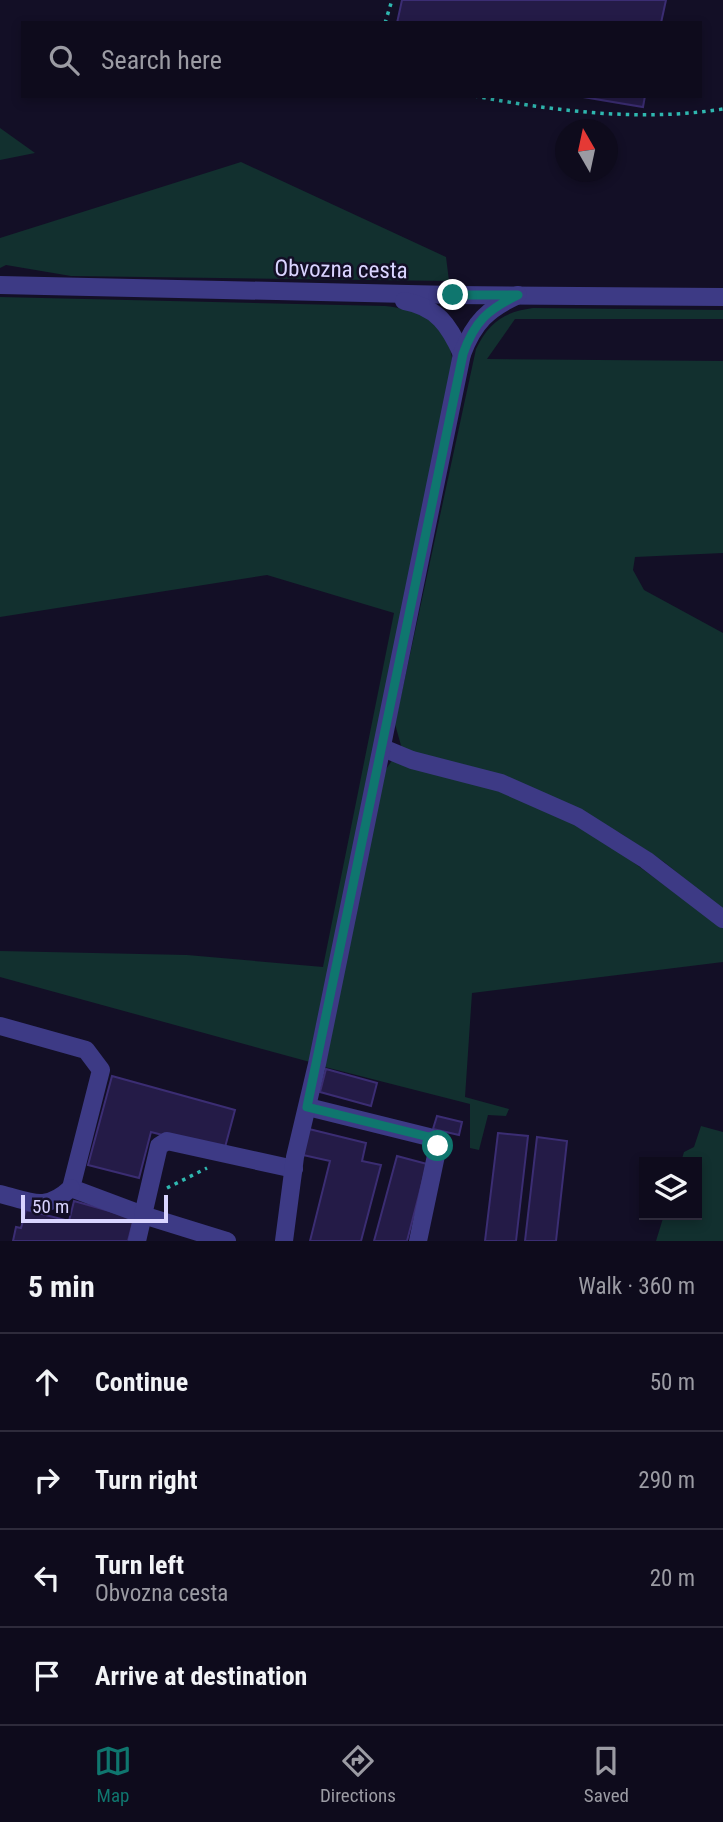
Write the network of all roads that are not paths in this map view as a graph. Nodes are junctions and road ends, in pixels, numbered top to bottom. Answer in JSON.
{"nodes":[{"id":1,"x":0,"y":285,"type":"edge"},
{"id":2,"x":363,"y":293,"type":"junction"},
{"id":3,"x":518,"y":295,"type":"junction"},
{"id":4,"x":723,"y":297,"type":"edge"},
{"id":5,"x":463,"y":354,"type":"junction"},
{"id":6,"x":383,"y":748,"type":"junction"},
{"id":7,"x":723,"y":919,"type":"edge"},
{"id":8,"x":0,"y":1026,"type":"edge"},
{"id":9,"x":307,"y":1107,"type":"junction"},
{"id":10,"x":294,"y":1169,"type":"junction"},
{"id":11,"x":71,"y":1188,"type":"junction"},
{"id":12,"x":0,"y":1194,"type":"edge"},
{"id":13,"x":143,"y":1215,"type":"junction"},
{"id":14,"x":137,"y":1241,"type":"edge"},
{"id":15,"x":228,"y":1241,"type":"edge"},
{"id":16,"x":284,"y":1241,"type":"edge"},
{"id":17,"x":418,"y":1241,"type":"edge"}],
"edges":[{"from":1,"to":2,"type":"street","name":"Obvozna cesta"},
{"from":2,"to":3,"type":"street","name":"Obvozna cesta"},
{"from":2,"to":5,"type":"street"},
{"from":3,"to":4,"type":"street","name":"Obvozna cesta"},
{"from":3,"to":5,"type":"street"},
{"from":5,"to":6,"type":"street"},
{"from":6,"to":7,"type":"street"},
{"from":6,"to":9,"type":"street"},
{"from":8,"to":11,"type":"street"},
{"from":9,"to":10,"type":"street"},
{"from":9,"to":17,"type":"street"},
{"from":10,"to":13,"type":"street"},
{"from":10,"to":16,"type":"street"},
{"from":11,"to":12,"type":"street"},
{"from":11,"to":13,"type":"street"},
{"from":13,"to":14,"type":"street"},
{"from":13,"to":15,"type":"street"}]}
